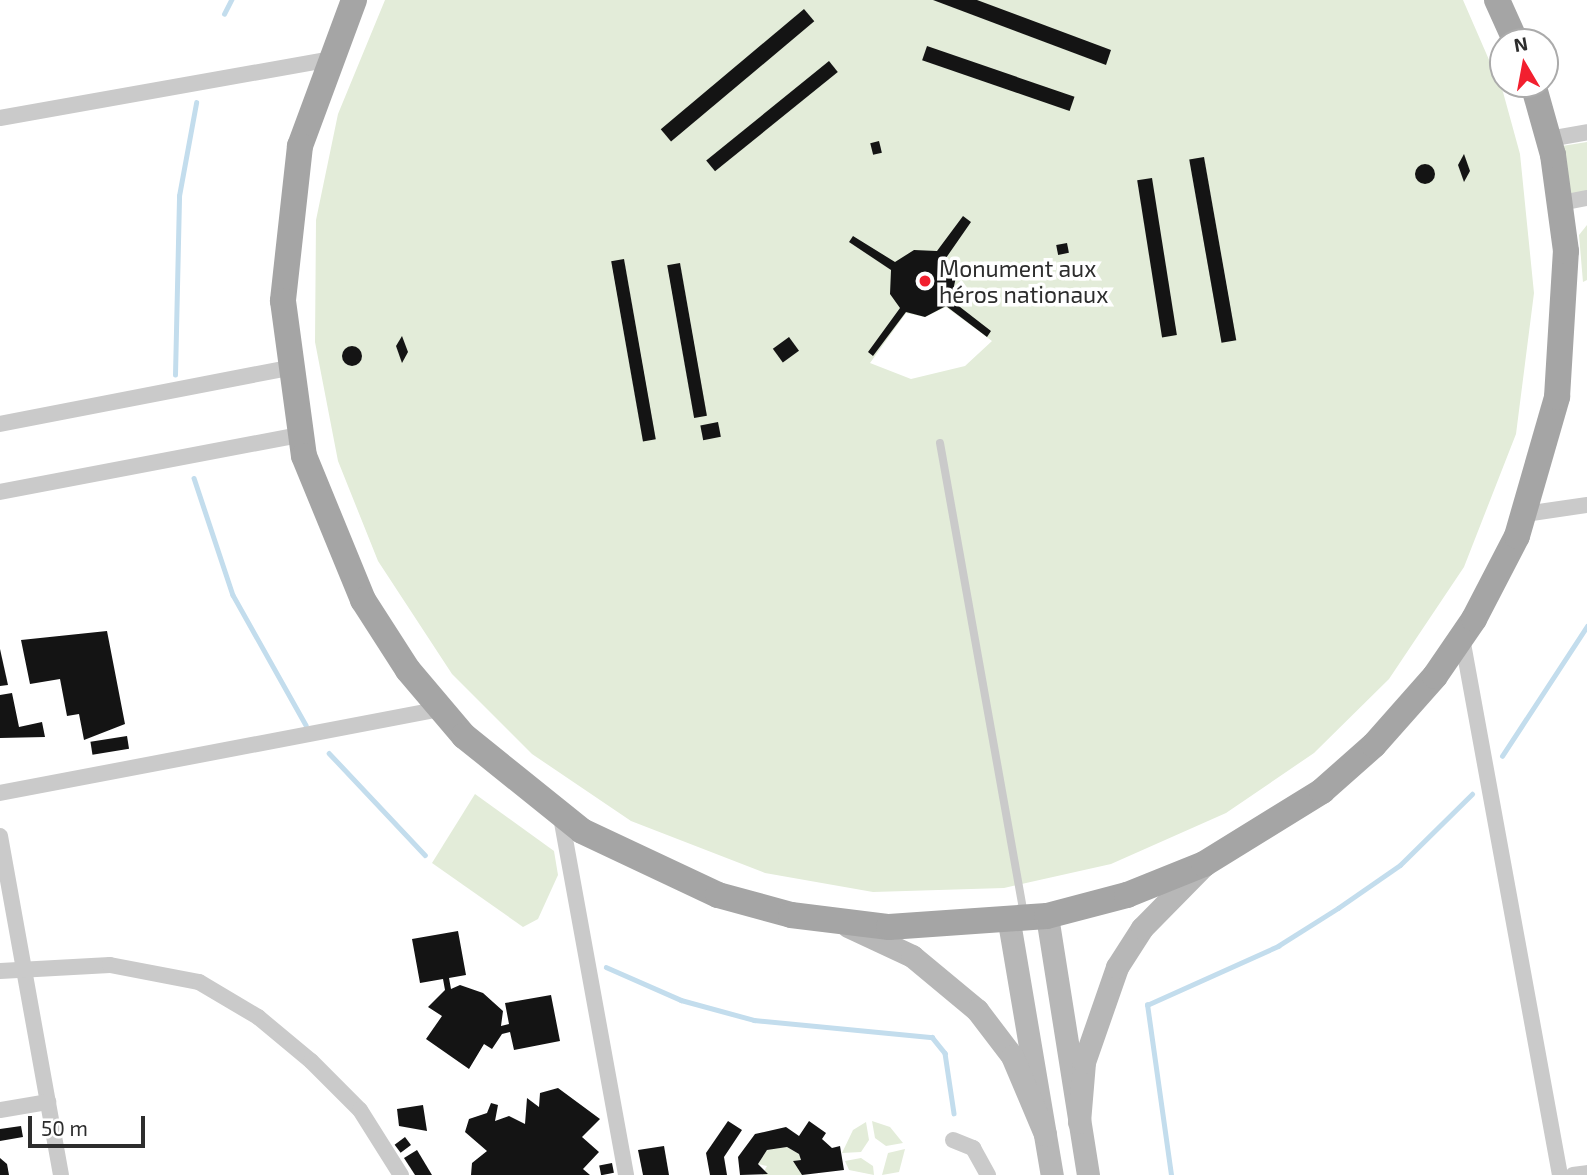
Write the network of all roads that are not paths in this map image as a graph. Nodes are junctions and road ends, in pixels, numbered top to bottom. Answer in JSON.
{"nodes":[{"id":1,"x":354,"y":0,"type":"edge"},
{"id":2,"x":1497,"y":0,"type":"edge"},
{"id":3,"x":1510,"y":28,"type":"edge"},
{"id":4,"x":327,"y":60,"type":"junction"},
{"id":5,"x":1536,"y":98,"type":"edge"},
{"id":6,"x":0,"y":118,"type":"edge"},
{"id":7,"x":1587,"y":132,"type":"edge"},
{"id":8,"x":1549,"y":139,"type":"junction"},
{"id":9,"x":1587,"y":198,"type":"edge"},
{"id":10,"x":1561,"y":203,"type":"junction"},
{"id":11,"x":287,"y":368,"type":"junction"},
{"id":12,"x":0,"y":424,"type":"edge"},
{"id":13,"x":299,"y":435,"type":"junction"},
{"id":14,"x":940,"y":443,"type":"dead end"},
{"id":15,"x":0,"y":492,"type":"edge"},
{"id":16,"x":1587,"y":505,"type":"edge"},
{"id":17,"x":1525,"y":514,"type":"junction"},
{"id":18,"x":1462,"y":638,"type":"junction"},
{"id":19,"x":439,"y":709,"type":"junction"},
{"id":20,"x":0,"y":793,"type":"edge"},
{"id":21,"x":561,"y":817,"type":"junction"},
{"id":22,"x":0,"y":836,"type":"edge"},
{"id":23,"x":1204,"y":864,"type":"junction"},
{"id":24,"x":1027,"y":920,"type":"junction"},
{"id":25,"x":841,"y":923,"type":"junction"},
{"id":26,"x":23,"y":967,"type":"junction"},
{"id":27,"x":0,"y":971,"type":"edge"},
{"id":28,"x":48,"y":1102,"type":"junction"},
{"id":29,"x":0,"y":1110,"type":"edge"},
{"id":30,"x":1079,"y":1122,"type":"junction"},
{"id":31,"x":1045,"y":1134,"type":"junction"},
{"id":32,"x":953,"y":1140,"type":"dead end"},
{"id":33,"x":1587,"y":1173,"type":"edge"},
{"id":34,"x":61,"y":1175,"type":"edge"},
{"id":35,"x":401,"y":1175,"type":"edge"},
{"id":36,"x":626,"y":1175,"type":"edge"},
{"id":37,"x":988,"y":1175,"type":"edge"},
{"id":38,"x":1052,"y":1175,"type":"edge"},
{"id":39,"x":1088,"y":1175,"type":"edge"},
{"id":40,"x":1560,"y":1175,"type":"edge"},
{"id":41,"x":1573,"y":1175,"type":"edge"}],
"edges":[{"from":1,"to":4,"type":"main road"},
{"from":2,"to":3,"type":"main road"},
{"from":4,"to":6,"type":"street"},
{"from":4,"to":11,"type":"main road"},
{"from":5,"to":8,"type":"main road"},
{"from":7,"to":8,"type":"street"},
{"from":8,"to":10,"type":"main road"},
{"from":9,"to":10,"type":"street"},
{"from":10,"to":17,"type":"main road"},
{"from":11,"to":12,"type":"street"},
{"from":11,"to":13,"type":"main road"},
{"from":13,"to":15,"type":"street"},
{"from":13,"to":19,"type":"main road"},
{"from":14,"to":24,"type":"lane"},
{"from":16,"to":17,"type":"street"},
{"from":17,"to":18,"type":"main road"},
{"from":18,"to":23,"type":"main road"},
{"from":18,"to":40,"type":"street"},
{"from":19,"to":20,"type":"street"},
{"from":19,"to":21,"type":"main road"},
{"from":21,"to":25,"type":"main road"},
{"from":21,"to":36,"type":"street"},
{"from":22,"to":26,"type":"street"},
{"from":23,"to":24,"type":"main road"},
{"from":23,"to":30,"type":"main road"},
{"from":24,"to":25,"type":"main road"},
{"from":24,"to":30,"type":"main road"},
{"from":24,"to":31,"type":"main road"},
{"from":25,"to":31,"type":"main road"},
{"from":26,"to":27,"type":"street"},
{"from":26,"to":28,"type":"street"},
{"from":26,"to":35,"type":"street"},
{"from":28,"to":29,"type":"street"},
{"from":28,"to":34,"type":"street"},
{"from":30,"to":39,"type":"main road"},
{"from":31,"to":38,"type":"main road"},
{"from":32,"to":37,"type":"street"},
{"from":33,"to":41,"type":"street"}]}
